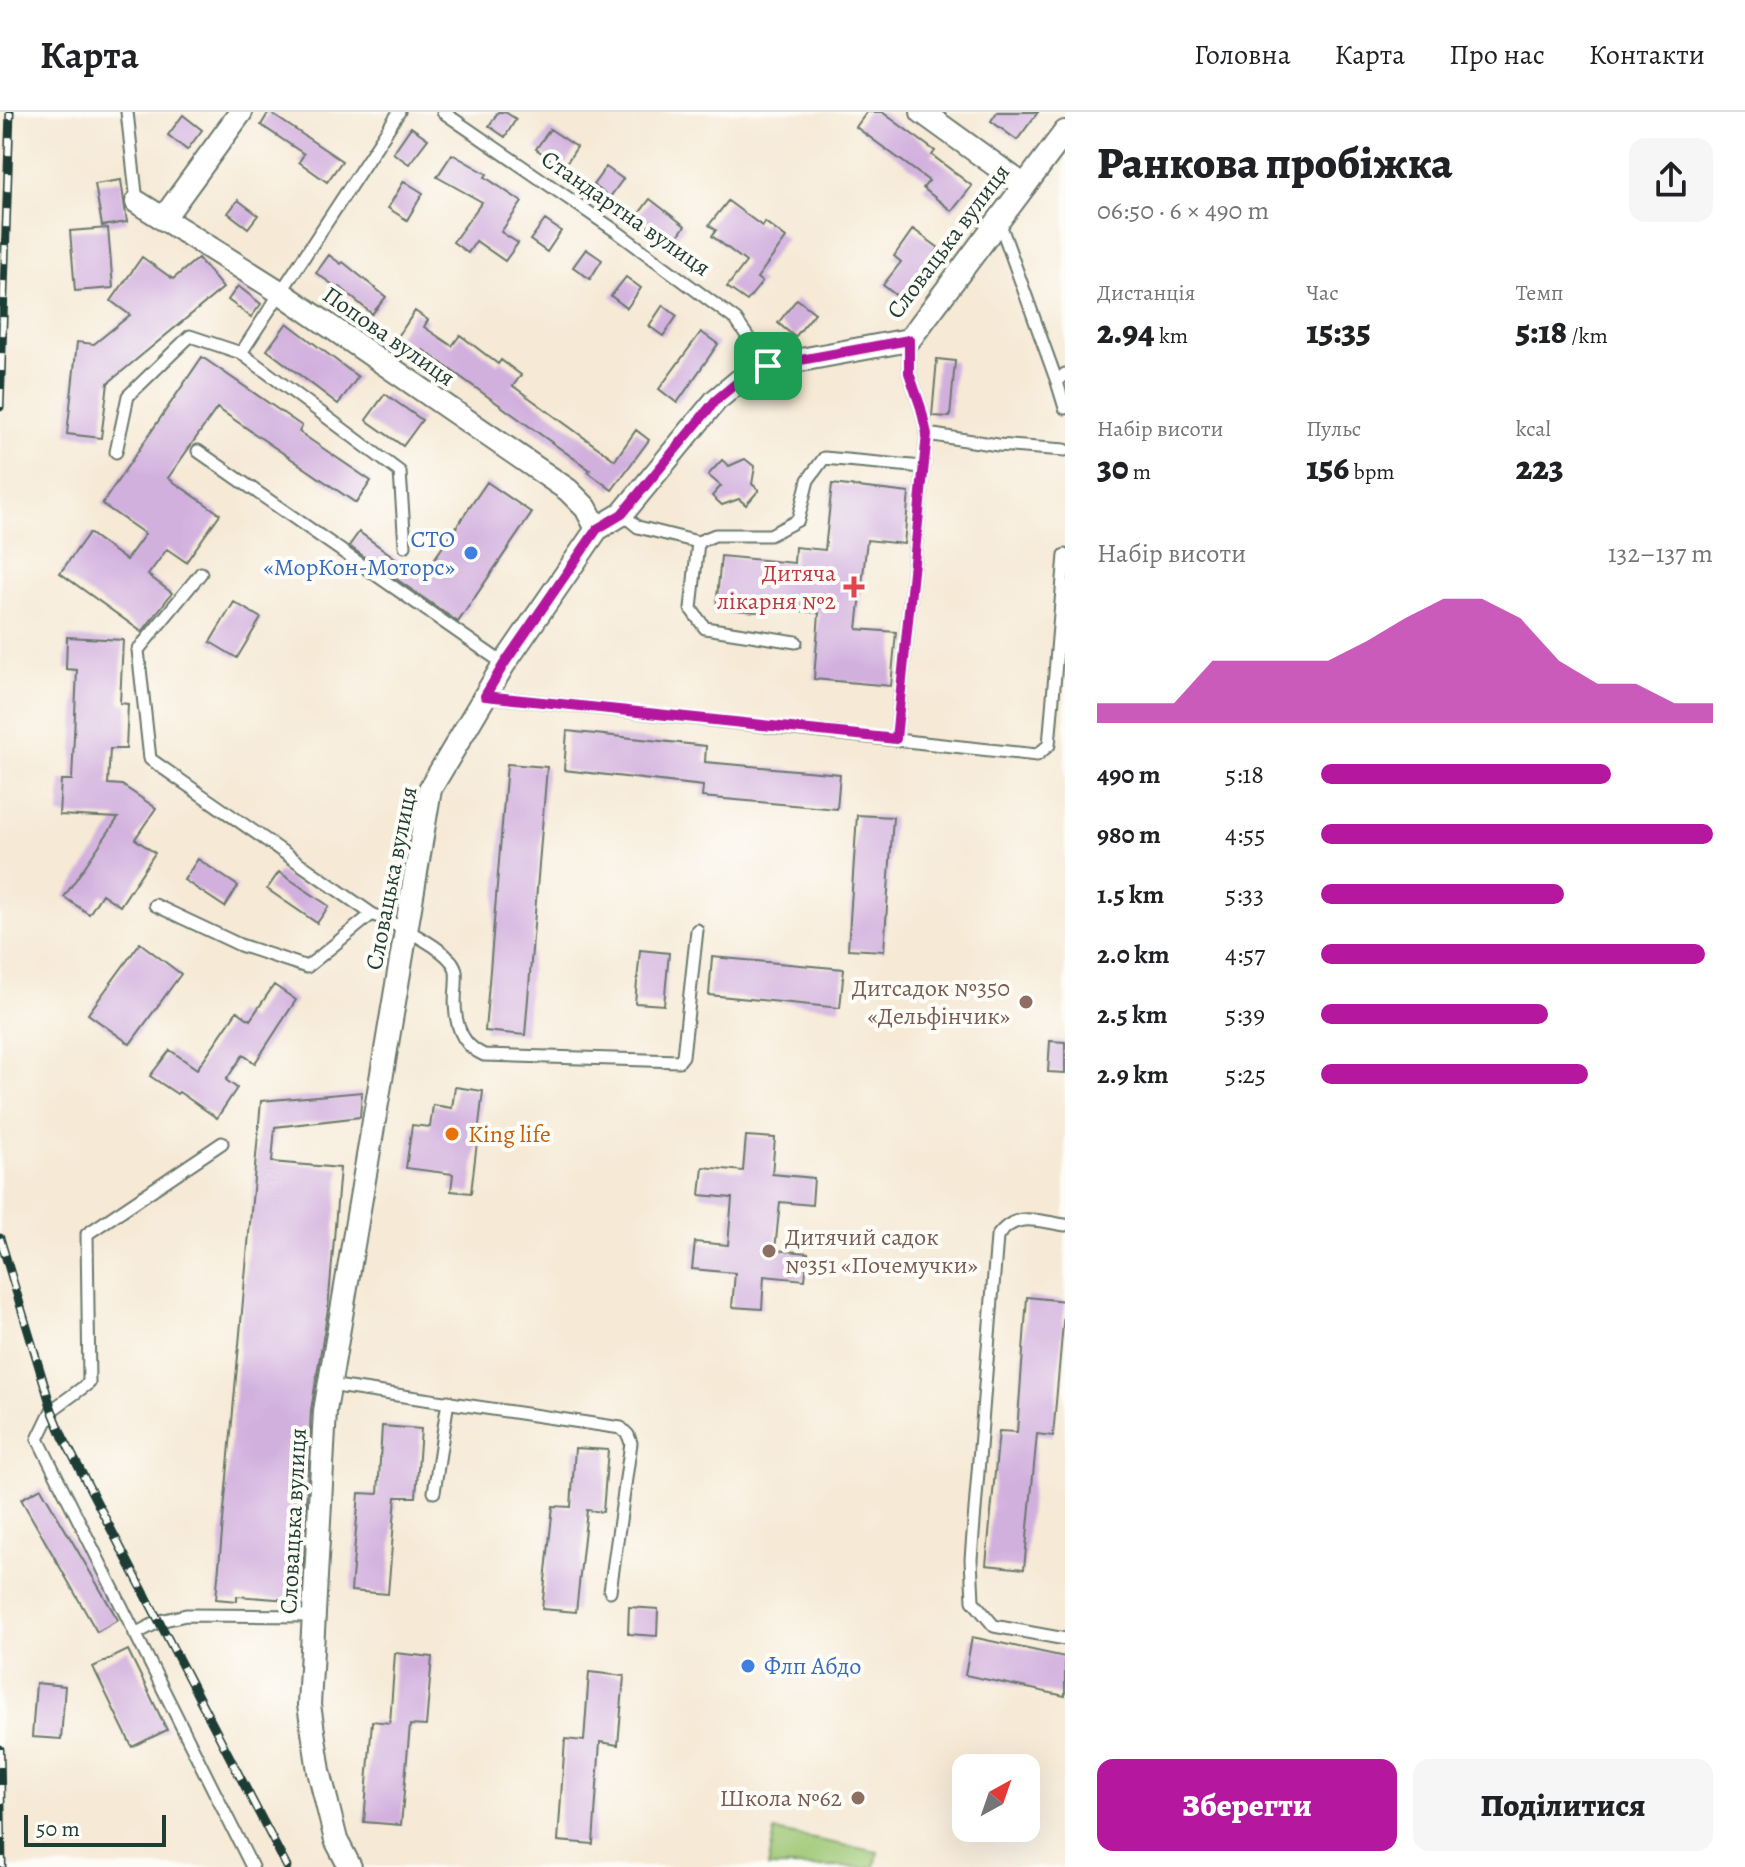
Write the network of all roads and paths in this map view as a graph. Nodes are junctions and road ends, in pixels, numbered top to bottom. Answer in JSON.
{"nodes":[{"id":1,"x":127,"y":112,"type":"edge"},
{"id":2,"x":241,"y":112,"type":"edge"},
{"id":3,"x":399,"y":112,"type":"edge"},
{"id":4,"x":443,"y":112,"type":"edge"},
{"id":5,"x":922,"y":112,"type":"edge"},
{"id":6,"x":1065,"y":132,"type":"edge"},
{"id":7,"x":1023,"y":185,"type":"junction"},
{"id":8,"x":137,"y":202,"type":"joint"},
{"id":9,"x":163,"y":219,"type":"junction"},
{"id":10,"x":999,"y":220,"type":"junction"},
{"id":11,"x":280,"y":292,"type":"junction"},
{"id":12,"x":909,"y":340,"type":"junction"},
{"id":13,"x":241,"y":353,"type":"junction"},
{"id":14,"x":768,"y":366,"type":"junction"},
{"id":15,"x":1061,"y":378,"type":"edge"},
{"id":16,"x":1065,"y":408,"type":"edge"},
{"id":17,"x":927,"y":434,"type":"junction"},
{"id":18,"x":1065,"y":450,"type":"edge"},
{"id":19,"x":198,"y":451,"type":"dead end"},
{"id":20,"x":116,"y":452,"type":"dead end"},
{"id":21,"x":923,"y":467,"type":"junction"},
{"id":22,"x":622,"y":514,"type":"junction"},
{"id":23,"x":597,"y":529,"type":"junction"},
{"id":24,"x":698,"y":542,"type":"junction"},
{"id":25,"x":405,"y":546,"type":"dead end"},
{"id":26,"x":1065,"y":555,"type":"edge"},
{"id":27,"x":201,"y":573,"type":"dead end"},
{"id":28,"x":796,"y":642,"type":"dead end"},
{"id":29,"x":504,"y":664,"type":"junction"},
{"id":30,"x":485,"y":696,"type":"junction"},
{"id":31,"x":896,"y":739,"type":"junction"},
{"id":32,"x":155,"y":905,"type":"dead end"},
{"id":33,"x":372,"y":914,"type":"junction"},
{"id":34,"x":406,"y":929,"type":"junction"},
{"id":35,"x":697,"y":930,"type":"dead end"},
{"id":36,"x":222,"y":1143,"type":"dead end"},
{"id":37,"x":1065,"y":1225,"type":"edge"},
{"id":38,"x":329,"y":1385,"type":"junction"},
{"id":39,"x":448,"y":1401,"type":"junction"},
{"id":40,"x":434,"y":1492,"type":"dead end"},
{"id":41,"x":610,"y":1591,"type":"dead end"},
{"id":42,"x":314,"y":1616,"type":"junction"},
{"id":43,"x":135,"y":1634,"type":"junction"},
{"id":44,"x":1065,"y":1639,"type":"edge"},
{"id":45,"x":252,"y":1867,"type":"edge"},
{"id":46,"x":350,"y":1867,"type":"edge"}],
"edges":[{"from":1,"to":8,"type":"lane"},
{"from":2,"to":9,"type":"street"},
{"from":3,"to":11,"type":"lane"},
{"from":4,"to":14,"type":"lane","name":"Стандартна вулиця"},
{"from":5,"to":7,"type":"street"},
{"from":6,"to":7,"type":"street","name":"Словацька вулиця"},
{"from":7,"to":10,"type":"street","name":"Словацька вулиця"},
{"from":8,"to":9,"type":"street","name":"Попова вулиця"},
{"from":9,"to":11,"type":"street","name":"Попова вулиця"},
{"from":10,"to":12,"type":"street","name":"Словацька вулиця"},
{"from":10,"to":15,"type":"lane"},
{"from":11,"to":13,"type":"lane"},
{"from":11,"to":23,"type":"street","name":"Попова вулиця"},
{"from":12,"to":14,"type":"street","name":"Словацька вулиця"},
{"from":12,"to":17,"type":"lane"},
{"from":13,"to":20,"type":"lane"},
{"from":13,"to":25,"type":"lane"},
{"from":14,"to":22,"type":"street","name":"Словацька вулиця"},
{"from":15,"to":16,"type":"lane"},
{"from":17,"to":18,"type":"lane"},
{"from":17,"to":21,"type":"lane"},
{"from":19,"to":29,"type":"lane"},
{"from":21,"to":24,"type":"lane"},
{"from":21,"to":31,"type":"lane"},
{"from":22,"to":23,"type":"street","name":"Словацька вулиця"},
{"from":22,"to":24,"type":"lane"},
{"from":23,"to":29,"type":"street","name":"Словацька вулиця"},
{"from":24,"to":28,"type":"lane"},
{"from":26,"to":31,"type":"lane"},
{"from":27,"to":33,"type":"lane"},
{"from":29,"to":30,"type":"street","name":"Словацька вулиця"},
{"from":30,"to":31,"type":"lane"},
{"from":30,"to":34,"type":"street","name":"Словацька вулиця"},
{"from":32,"to":33,"type":"lane"},
{"from":33,"to":34,"type":"lane"},
{"from":34,"to":35,"type":"lane"},
{"from":34,"to":38,"type":"street","name":"Словацька вулиця"},
{"from":36,"to":43,"type":"lane"},
{"from":37,"to":44,"type":"lane"},
{"from":38,"to":39,"type":"lane"},
{"from":38,"to":42,"type":"street","name":"Словацька вулиця"},
{"from":39,"to":40,"type":"lane"},
{"from":39,"to":41,"type":"lane"},
{"from":42,"to":43,"type":"lane"},
{"from":42,"to":46,"type":"street","name":"Словацька вулиця"},
{"from":43,"to":45,"type":"lane"}]}
